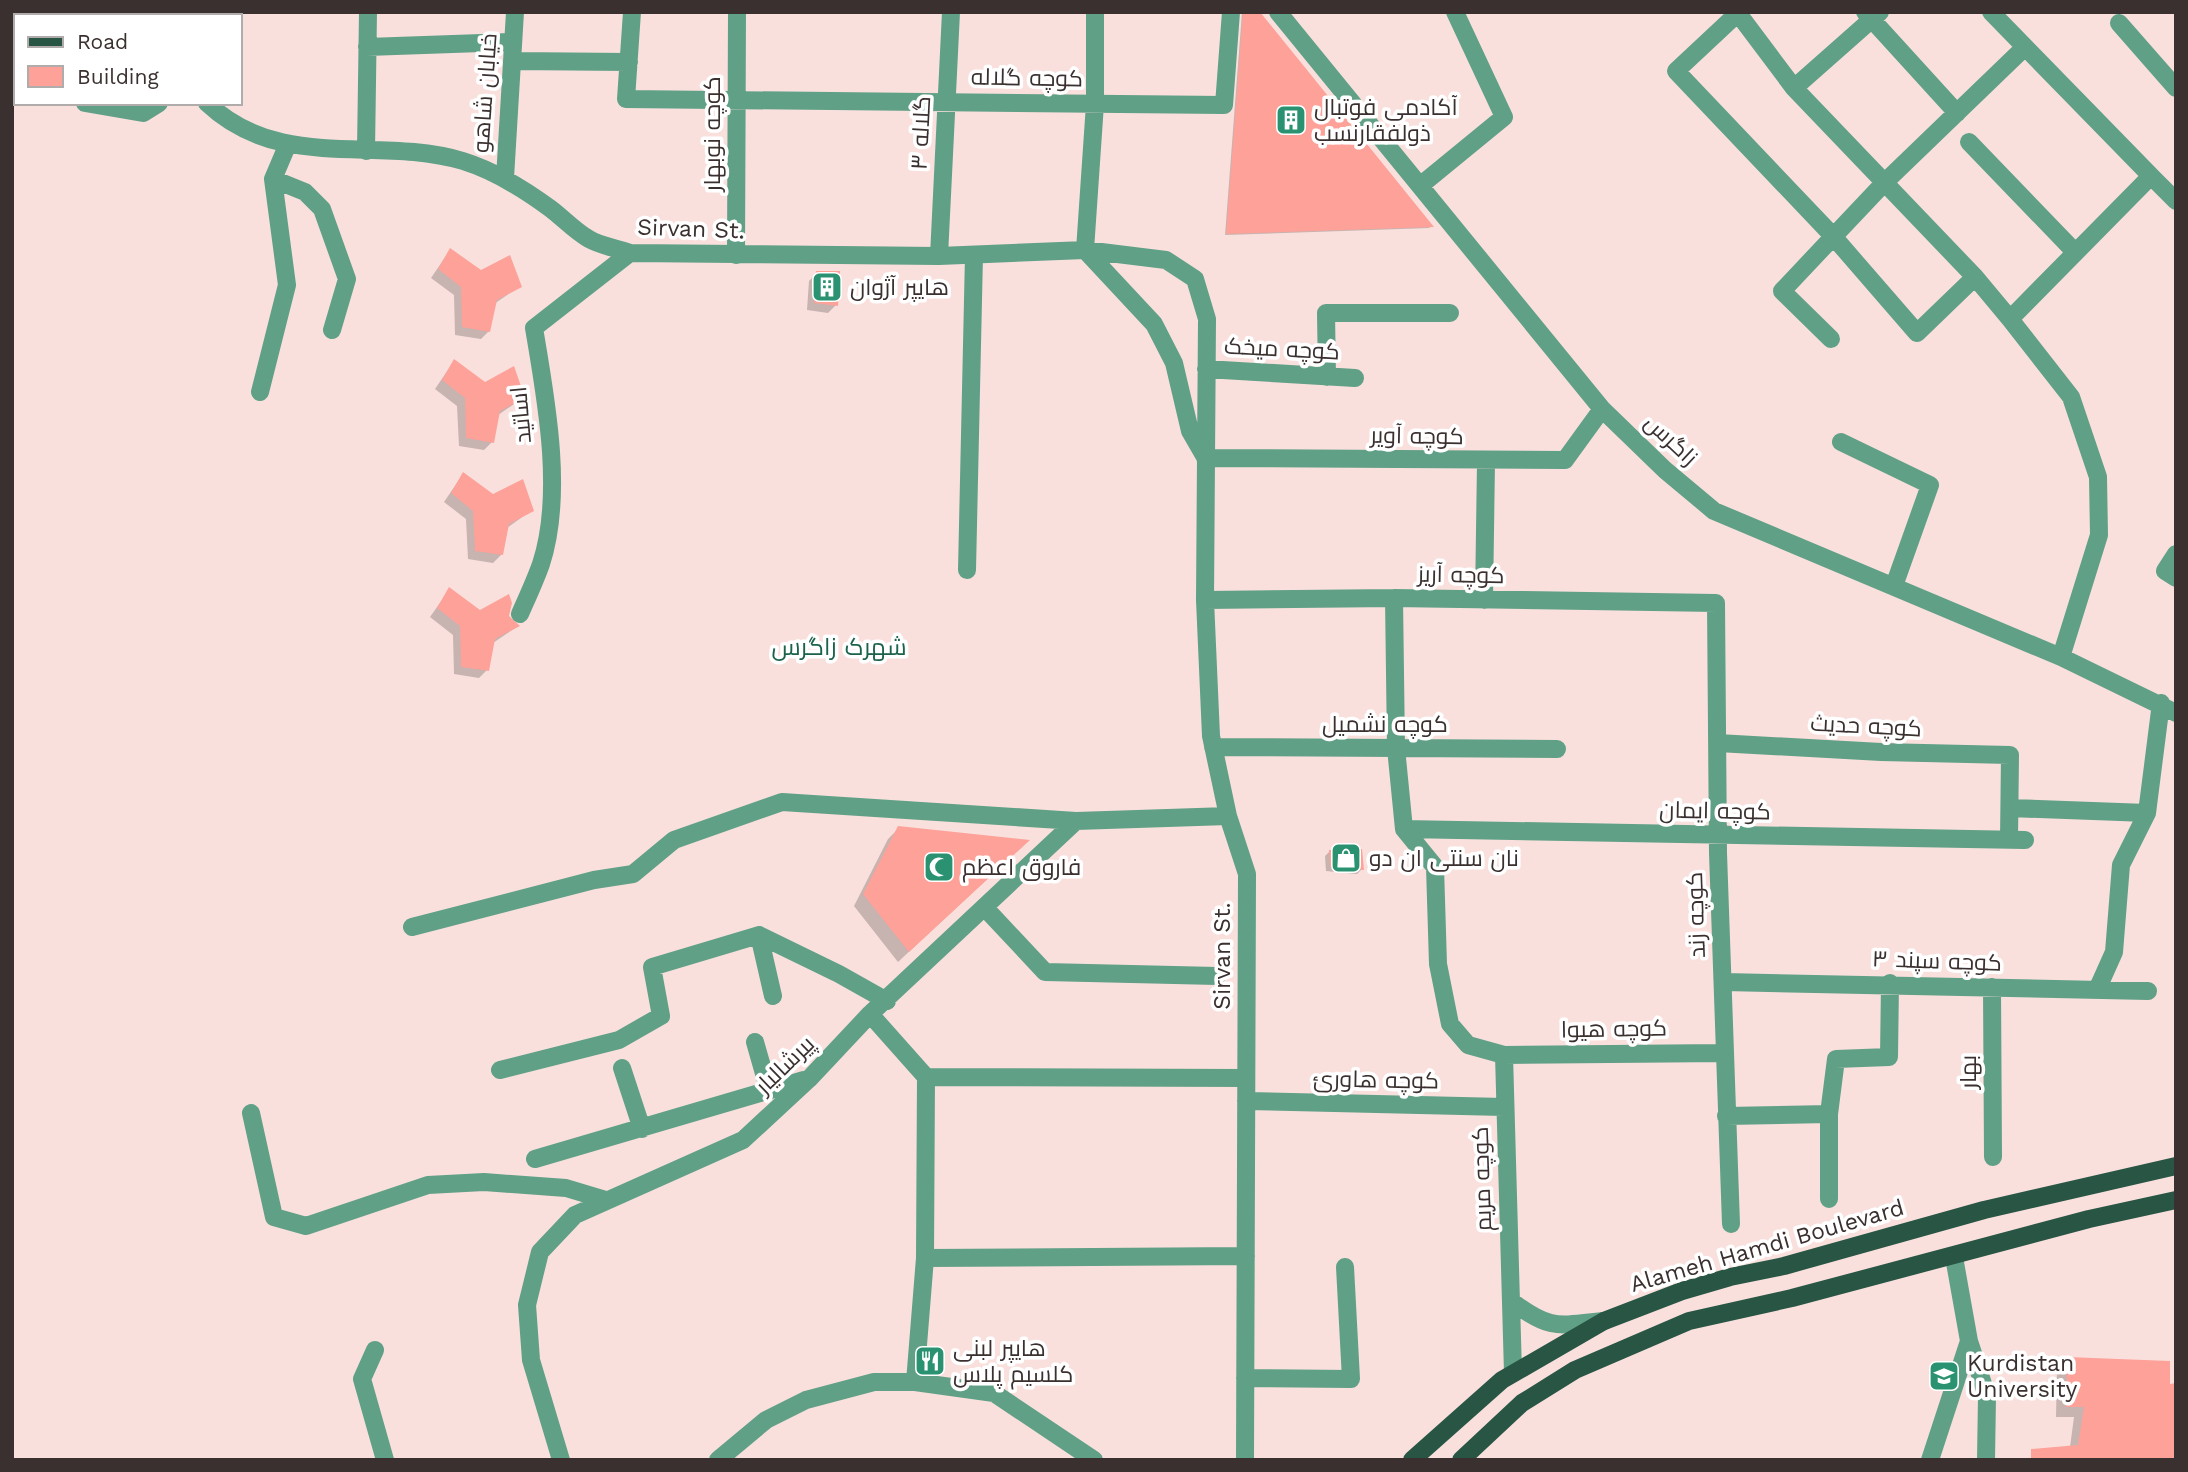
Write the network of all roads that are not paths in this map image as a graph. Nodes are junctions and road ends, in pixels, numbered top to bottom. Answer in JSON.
{"nodes":[{"id":1,"x":368,"y":12,"type":"edge"},
{"id":2,"x":515,"y":12,"type":"edge"},
{"id":3,"x":632,"y":12,"type":"edge"},
{"id":4,"x":737,"y":12,"type":"edge"},
{"id":5,"x":951,"y":12,"type":"edge"},
{"id":6,"x":1096,"y":12,"type":"edge"},
{"id":7,"x":1231,"y":12,"type":"edge"},
{"id":8,"x":1455,"y":12,"type":"edge"},
{"id":9,"x":1991,"y":12,"type":"edge"},
{"id":10,"x":1280,"y":13,"type":"edge"},
{"id":11,"x":1737,"y":13,"type":"edge"},
{"id":12,"x":1872,"y":15,"type":"edge"},
{"id":13,"x":2119,"y":23,"type":"dead end"},
{"id":14,"x":513,"y":42,"type":"junction"},
{"id":15,"x":368,"y":47,"type":"junction"},
{"id":16,"x":2025,"y":47,"type":"junction"},
{"id":17,"x":512,"y":61,"type":"junction"},
{"id":18,"x":629,"y":62,"type":"junction"},
{"id":19,"x":1794,"y":88,"type":"junction"},
{"id":20,"x":2176,"y":88,"type":"edge"},
{"id":21,"x":737,"y":100,"type":"junction"},
{"id":22,"x":947,"y":102,"type":"junction"},
{"id":23,"x":1095,"y":104,"type":"junction"},
{"id":24,"x":97,"y":105,"type":"edge"},
{"id":25,"x":156,"y":105,"type":"edge"},
{"id":26,"x":209,"y":105,"type":"edge"},
{"id":27,"x":1956,"y":113,"type":"junction"},
{"id":28,"x":1969,"y":142,"type":"dead end"},
{"id":29,"x":287,"y":146,"type":"junction"},
{"id":30,"x":366,"y":151,"type":"junction"},
{"id":31,"x":2151,"y":176,"type":"junction"},
{"id":32,"x":505,"y":178,"type":"junction"},
{"id":33,"x":273,"y":179,"type":"junction"},
{"id":34,"x":1885,"y":182,"type":"junction"},
{"id":35,"x":1421,"y":185,"type":"junction"},
{"id":36,"x":2176,"y":201,"type":"edge"},
{"id":37,"x":1832,"y":235,"type":"junction"},
{"id":38,"x":1085,"y":250,"type":"junction"},
{"id":39,"x":2075,"y":252,"type":"junction"},
{"id":40,"x":630,"y":253,"type":"junction"},
{"id":41,"x":736,"y":255,"type":"junction"},
{"id":42,"x":974,"y":255,"type":"junction"},
{"id":43,"x":939,"y":256,"type":"junction"},
{"id":44,"x":1975,"y":277,"type":"junction"},
{"id":45,"x":1450,"y":313,"type":"dead end"},
{"id":46,"x":2010,"y":318,"type":"junction"},
{"id":47,"x":332,"y":330,"type":"dead end"},
{"id":48,"x":1831,"y":339,"type":"dead end"},
{"id":49,"x":1206,"y":369,"type":"junction"},
{"id":50,"x":1327,"y":377,"type":"junction"},
{"id":51,"x":1355,"y":379,"type":"dead end"},
{"id":52,"x":260,"y":392,"type":"dead end"},
{"id":53,"x":1602,"y":409,"type":"junction"},
{"id":54,"x":1841,"y":442,"type":"dead end"},
{"id":55,"x":1205,"y":458,"type":"junction"},
{"id":56,"x":1486,"y":462,"type":"junction"},
{"id":57,"x":2176,"y":554,"type":"edge"},
{"id":58,"x":967,"y":570,"type":"dead end"},
{"id":59,"x":2176,"y":578,"type":"edge"},
{"id":60,"x":1894,"y":586,"type":"junction"},
{"id":61,"x":1394,"y":598,"type":"junction"},
{"id":62,"x":1205,"y":600,"type":"junction"},
{"id":63,"x":1484,"y":600,"type":"junction"},
{"id":64,"x":1716,"y":603,"type":"joint"},
{"id":65,"x":520,"y":614,"type":"dead end"},
{"id":66,"x":2061,"y":657,"type":"junction"},
{"id":67,"x":2168,"y":708,"type":"edge"},
{"id":68,"x":1718,"y":743,"type":"junction"},
{"id":69,"x":1213,"y":747,"type":"junction"},
{"id":70,"x":1396,"y":748,"type":"junction"},
{"id":71,"x":1557,"y":750,"type":"dead end"},
{"id":72,"x":2010,"y":808,"type":"junction"},
{"id":73,"x":2147,"y":813,"type":"junction"},
{"id":74,"x":1228,"y":816,"type":"junction"},
{"id":75,"x":1076,"y":821,"type":"junction"},
{"id":76,"x":1404,"y":829,"type":"junction"},
{"id":77,"x":1718,"y":836,"type":"junction"},
{"id":78,"x":986,"y":909,"type":"junction"},
{"id":79,"x":412,"y":927,"type":"dead end"},
{"id":80,"x":759,"y":936,"type":"junction"},
{"id":81,"x":1217,"y":976,"type":"dead end"},
{"id":82,"x":1724,"y":982,"type":"junction"},
{"id":83,"x":1890,"y":984,"type":"junction"},
{"id":84,"x":1992,"y":988,"type":"junction"},
{"id":85,"x":2097,"y":990,"type":"junction"},
{"id":86,"x":2148,"y":991,"type":"dead end"},
{"id":87,"x":773,"y":996,"type":"dead end"},
{"id":88,"x":887,"y":1001,"type":"junction"},
{"id":89,"x":870,"y":1014,"type":"junction"},
{"id":90,"x":755,"y":1042,"type":"dead end"},
{"id":91,"x":1725,"y":1053,"type":"junction"},
{"id":92,"x":1504,"y":1055,"type":"junction"},
{"id":93,"x":622,"y":1068,"type":"dead end"},
{"id":94,"x":500,"y":1070,"type":"dead end"},
{"id":95,"x":926,"y":1077,"type":"junction"},
{"id":96,"x":1246,"y":1078,"type":"junction"},
{"id":97,"x":809,"y":1079,"type":"junction"},
{"id":98,"x":769,"y":1091,"type":"junction"},
{"id":99,"x":1246,"y":1101,"type":"junction"},
{"id":100,"x":1504,"y":1107,"type":"junction"},
{"id":101,"x":251,"y":1114,"type":"dead end"},
{"id":102,"x":1829,"y":1114,"type":"junction"},
{"id":103,"x":1726,"y":1116,"type":"junction"},
{"id":104,"x":642,"y":1129,"type":"junction"},
{"id":105,"x":1993,"y":1157,"type":"dead end"},
{"id":106,"x":535,"y":1158,"type":"dead end"},
{"id":107,"x":2176,"y":1166,"type":"edge"},
{"id":108,"x":1829,"y":1199,"type":"dead end"},
{"id":109,"x":606,"y":1200,"type":"junction"},
{"id":110,"x":2176,"y":1200,"type":"edge"},
{"id":111,"x":1731,"y":1224,"type":"dead end"},
{"id":112,"x":1246,"y":1256,"type":"junction"},
{"id":113,"x":1954,"y":1257,"type":"junction"},
{"id":114,"x":925,"y":1258,"type":"junction"},
{"id":115,"x":1784,"y":1266,"type":"junction"},
{"id":116,"x":1345,"y":1267,"type":"dead end"},
{"id":117,"x":1792,"y":1298,"type":"junction"},
{"id":118,"x":1511,"y":1301,"type":"junction"},
{"id":119,"x":1604,"y":1321,"type":"junction"},
{"id":120,"x":1969,"y":1341,"type":"junction"},
{"id":121,"x":375,"y":1350,"type":"dead end"},
{"id":122,"x":1513,"y":1373,"type":"junction"},
{"id":123,"x":1245,"y":1378,"type":"junction"},
{"id":124,"x":915,"y":1382,"type":"junction"},
{"id":125,"x":385,"y":1460,"type":"edge"},
{"id":126,"x":561,"y":1460,"type":"edge"},
{"id":127,"x":718,"y":1460,"type":"edge"},
{"id":128,"x":1094,"y":1460,"type":"edge"},
{"id":129,"x":1245,"y":1460,"type":"edge"},
{"id":130,"x":1412,"y":1460,"type":"edge"},
{"id":131,"x":1461,"y":1460,"type":"edge"},
{"id":132,"x":1930,"y":1460,"type":"edge"},
{"id":133,"x":1986,"y":1460,"type":"edge"}],
"edges":[{"from":1,"to":15,"type":"street"},
{"from":2,"to":14,"type":"street","name":"خیابان شاهو"},
{"from":3,"to":18,"type":"street"},
{"from":4,"to":21,"type":"street","name":"کوچه نوبهار"},
{"from":5,"to":22,"type":"street","name":"گلاله ۳"},
{"from":6,"to":23,"type":"street"},
{"from":7,"to":23,"type":"street","name":"کوچه گلاله"},
{"from":8,"to":35,"type":"street"},
{"from":9,"to":16,"type":"street"},
{"from":10,"to":35,"type":"street","name":"زاگرس"},
{"from":11,"to":19,"type":"street"},
{"from":11,"to":37,"type":"street"},
{"from":12,"to":19,"type":"street"},
{"from":12,"to":27,"type":"street"},
{"from":13,"to":20,"type":"street"},
{"from":14,"to":15,"type":"street"},
{"from":14,"to":17,"type":"street","name":"خیابان شاهو"},
{"from":15,"to":30,"type":"street"},
{"from":16,"to":27,"type":"street"},
{"from":16,"to":31,"type":"street"},
{"from":17,"to":18,"type":"street"},
{"from":17,"to":32,"type":"street","name":"خیابان شاهو"},
{"from":18,"to":21,"type":"street","name":"کوچه گلاله"},
{"from":19,"to":34,"type":"street"},
{"from":21,"to":22,"type":"street","name":"کوچه گلاله"},
{"from":21,"to":41,"type":"street","name":"کوچه نوبهار"},
{"from":22,"to":23,"type":"street","name":"کوچه گلاله"},
{"from":22,"to":43,"type":"street","name":"گلاله ۳"},
{"from":23,"to":38,"type":"street"},
{"from":24,"to":25,"type":"street"},
{"from":26,"to":29,"type":"street","name":"Sirvan St."},
{"from":27,"to":34,"type":"street"},
{"from":28,"to":39,"type":"street"},
{"from":29,"to":30,"type":"street","name":"Sirvan St."},
{"from":29,"to":33,"type":"street"},
{"from":30,"to":32,"type":"street","name":"Sirvan St."},
{"from":31,"to":36,"type":"street"},
{"from":31,"to":39,"type":"street"},
{"from":32,"to":40,"type":"street","name":"Sirvan St."},
{"from":33,"to":47,"type":"street"},
{"from":33,"to":52,"type":"street"},
{"from":34,"to":37,"type":"street"},
{"from":34,"to":44,"type":"street"},
{"from":35,"to":53,"type":"street","name":"زاگرس"},
{"from":37,"to":44,"type":"street"},
{"from":37,"to":48,"type":"street"},
{"from":38,"to":42,"type":"street","name":"Sirvan St."},
{"from":38,"to":49,"type":"street","name":"Sirvan St."},
{"from":38,"to":55,"type":"street","name":"Sirvan St."},
{"from":39,"to":46,"type":"street"},
{"from":40,"to":41,"type":"street","name":"Sirvan St."},
{"from":40,"to":65,"type":"street","name":"اساتید"},
{"from":41,"to":43,"type":"street","name":"Sirvan St."},
{"from":42,"to":43,"type":"street","name":"Sirvan St."},
{"from":42,"to":58,"type":"street"},
{"from":44,"to":46,"type":"street"},
{"from":45,"to":50,"type":"street"},
{"from":46,"to":66,"type":"street"},
{"from":49,"to":50,"type":"street","name":"کوچه میخک"},
{"from":49,"to":55,"type":"street","name":"Sirvan St."},
{"from":50,"to":51,"type":"street","name":"کوچه میخک"},
{"from":53,"to":56,"type":"street","name":"کوچه آویر"},
{"from":53,"to":60,"type":"street","name":"زاگرس"},
{"from":54,"to":60,"type":"street"},
{"from":55,"to":56,"type":"street","name":"کوچه آویر"},
{"from":55,"to":62,"type":"street","name":"Sirvan St."},
{"from":56,"to":63,"type":"street"},
{"from":57,"to":59,"type":"street"},
{"from":60,"to":66,"type":"street","name":"زاگرس"},
{"from":61,"to":62,"type":"street","name":"کوچه آریز"},
{"from":61,"to":63,"type":"street","name":"کوچه آریز"},
{"from":61,"to":70,"type":"street"},
{"from":62,"to":69,"type":"street","name":"Sirvan St."},
{"from":63,"to":64,"type":"street","name":"کوچه آریز"},
{"from":64,"to":68,"type":"street","name":"کوچه زند"},
{"from":66,"to":67,"type":"street","name":"زاگرس"},
{"from":67,"to":73,"type":"street"},
{"from":68,"to":72,"type":"street","name":"کوچه حدیث"},
{"from":68,"to":77,"type":"street","name":"کوچه زند"},
{"from":69,"to":70,"type":"street","name":"کوچه نشمیل"},
{"from":69,"to":74,"type":"street","name":"Sirvan St."},
{"from":70,"to":71,"type":"street","name":"کوچه نشمیل"},
{"from":70,"to":76,"type":"street"},
{"from":72,"to":73,"type":"street"},
{"from":72,"to":77,"type":"street","name":"کوچه ایمان"},
{"from":73,"to":85,"type":"street"},
{"from":74,"to":75,"type":"street"},
{"from":74,"to":96,"type":"street","name":"Sirvan St."},
{"from":75,"to":78,"type":"street","name":"پیرشالیار"},
{"from":75,"to":79,"type":"street"},
{"from":76,"to":77,"type":"street","name":"کوچه ایمان"},
{"from":76,"to":92,"type":"street","name":"کوچه هیوا"},
{"from":77,"to":82,"type":"street","name":"کوچه زند"},
{"from":78,"to":81,"type":"street"},
{"from":78,"to":88,"type":"street","name":"پیرشالیار"},
{"from":80,"to":87,"type":"street"},
{"from":80,"to":88,"type":"street"},
{"from":80,"to":94,"type":"street"},
{"from":82,"to":83,"type":"street","name":"کوچه سپند ۳"},
{"from":82,"to":91,"type":"street","name":"کوچه زند"},
{"from":83,"to":84,"type":"street","name":"کوچه سپند ۳"},
{"from":83,"to":102,"type":"street"},
{"from":84,"to":85,"type":"street","name":"کوچه سپند ۳"},
{"from":84,"to":105,"type":"street","name":"بهار"},
{"from":85,"to":86,"type":"street","name":"کوچه سپند ۳"},
{"from":88,"to":89,"type":"street","name":"پیرشالیار"},
{"from":89,"to":95,"type":"street"},
{"from":89,"to":97,"type":"street","name":"پیرشالیار"},
{"from":90,"to":98,"type":"street"},
{"from":91,"to":92,"type":"street","name":"کوچه هیوا"},
{"from":91,"to":103,"type":"street","name":"کوچه زند"},
{"from":92,"to":100,"type":"street","name":"کوچه مریم"},
{"from":93,"to":104,"type":"street"},
{"from":95,"to":96,"type":"street"},
{"from":95,"to":114,"type":"street"},
{"from":96,"to":99,"type":"street","name":"Sirvan St."},
{"from":97,"to":98,"type":"street"},
{"from":97,"to":109,"type":"street","name":"پیرشالیار"},
{"from":98,"to":104,"type":"street"},
{"from":99,"to":100,"type":"street","name":"کوچه هاورئ"},
{"from":99,"to":112,"type":"street","name":"Sirvan St."},
{"from":100,"to":118,"type":"street","name":"کوچه مریم"},
{"from":101,"to":109,"type":"street"},
{"from":102,"to":103,"type":"street"},
{"from":102,"to":108,"type":"street"},
{"from":103,"to":111,"type":"street","name":"کوچه زند"},
{"from":104,"to":106,"type":"street"},
{"from":107,"to":115,"type":"main road","name":"Alameh Hamdi Boulevard"},
{"from":109,"to":126,"type":"street","name":"پیرشالیار"},
{"from":110,"to":113,"type":"main road"},
{"from":112,"to":114,"type":"street"},
{"from":112,"to":123,"type":"street","name":"Sirvan St."},
{"from":113,"to":117,"type":"main road"},
{"from":113,"to":120,"type":"street"},
{"from":114,"to":124,"type":"street"},
{"from":115,"to":117,"type":"main road"},
{"from":115,"to":119,"type":"main road","name":"Alameh Hamdi Boulevard"},
{"from":116,"to":123,"type":"street"},
{"from":117,"to":131,"type":"main road"},
{"from":118,"to":119,"type":"street"},
{"from":118,"to":122,"type":"street","name":"کوچه مریم"},
{"from":119,"to":122,"type":"main road","name":"Alameh Hamdi Boulevard"},
{"from":120,"to":132,"type":"street"},
{"from":120,"to":133,"type":"street"},
{"from":121,"to":125,"type":"street"},
{"from":122,"to":130,"type":"main road","name":"Alameh Hamdi Boulevard"},
{"from":123,"to":129,"type":"street","name":"Sirvan St."},
{"from":124,"to":127,"type":"street"},
{"from":124,"to":128,"type":"street"}]}
